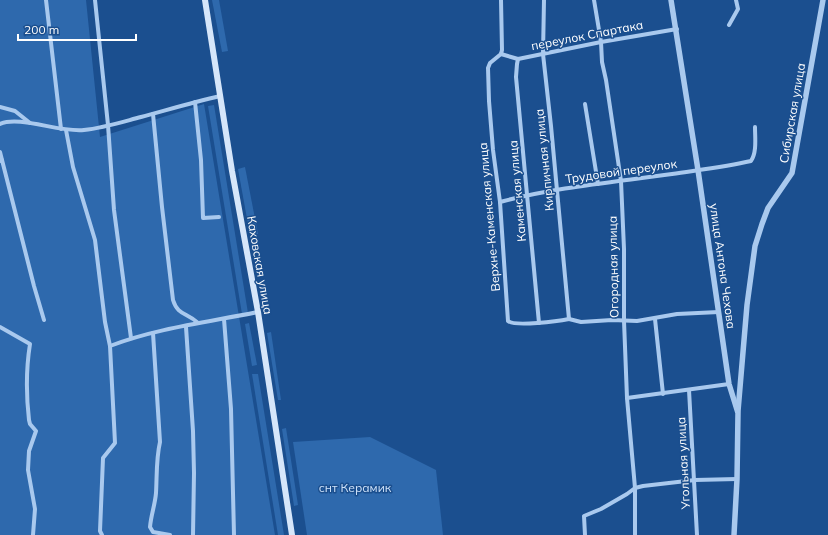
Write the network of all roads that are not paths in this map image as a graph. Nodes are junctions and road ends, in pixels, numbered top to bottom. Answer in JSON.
{"nodes":[{"id":1,"x":46,"y":0,"type":"edge"},
{"id":2,"x":95,"y":0,"type":"edge"},
{"id":3,"x":205,"y":0,"type":"edge"},
{"id":4,"x":500,"y":0,"type":"edge"},
{"id":5,"x":544,"y":0,"type":"edge"},
{"id":6,"x":594,"y":0,"type":"edge"},
{"id":7,"x":671,"y":0,"type":"edge"},
{"id":8,"x":736,"y":0,"type":"edge"},
{"id":9,"x":823,"y":0,"type":"edge"},
{"id":10,"x":729,"y":25,"type":"dead end"},
{"id":11,"x":677,"y":29,"type":"junction"},
{"id":12,"x":601,"y":42,"type":"junction"},
{"id":13,"x":501,"y":54,"type":"junction"},
{"id":14,"x":543,"y":54,"type":"junction"},
{"id":15,"x":518,"y":59,"type":"junction"},
{"id":16,"x":220,"y":96,"type":"junction"},
{"id":17,"x":195,"y":102,"type":"junction"},
{"id":18,"x":585,"y":104,"type":"dead end"},
{"id":19,"x":0,"y":107,"type":"edge"},
{"id":20,"x":153,"y":114,"type":"junction"},
{"id":21,"x":0,"y":124,"type":"edge"},
{"id":22,"x":30,"y":124,"type":"junction"},
{"id":23,"x":108,"y":126,"type":"junction"},
{"id":24,"x":755,"y":127,"type":"dead end"},
{"id":25,"x":60,"y":130,"type":"junction"},
{"id":26,"x":66,"y":130,"type":"junction"},
{"id":27,"x":0,"y":152,"type":"edge"},
{"id":28,"x":1,"y":160,"type":"edge"},
{"id":29,"x":698,"y":170,"type":"junction"},
{"id":30,"x":621,"y":181,"type":"junction"},
{"id":31,"x":598,"y":184,"type":"junction"},
{"id":32,"x":557,"y":190,"type":"junction"},
{"id":33,"x":527,"y":195,"type":"junction"},
{"id":34,"x":500,"y":202,"type":"junction"},
{"id":35,"x":218,"y":217,"type":"dead end"},
{"id":36,"x":258,"y":312,"type":"junction"},
{"id":37,"x":719,"y":312,"type":"junction"},
{"id":38,"x":224,"y":319,"type":"junction"},
{"id":39,"x":569,"y":319,"type":"junction"},
{"id":40,"x":655,"y":319,"type":"junction"},
{"id":41,"x":44,"y":320,"type":"dead end"},
{"id":42,"x":624,"y":321,"type":"junction"},
{"id":43,"x":539,"y":322,"type":"junction"},
{"id":44,"x":198,"y":323,"type":"junction"},
{"id":45,"x":186,"y":326,"type":"junction"},
{"id":46,"x":0,"y":327,"type":"edge"},
{"id":47,"x":153,"y":333,"type":"junction"},
{"id":48,"x":131,"y":338,"type":"junction"},
{"id":49,"x":110,"y":346,"type":"junction"},
{"id":50,"x":729,"y":384,"type":"junction"},
{"id":51,"x":689,"y":390,"type":"junction"},
{"id":52,"x":663,"y":394,"type":"junction"},
{"id":53,"x":627,"y":398,"type":"junction"},
{"id":54,"x":738,"y":413,"type":"junction"},
{"id":55,"x":737,"y":479,"type":"junction"},
{"id":56,"x":695,"y":480,"type":"junction"},
{"id":57,"x":635,"y":488,"type":"junction"},
{"id":58,"x":33,"y":535,"type":"edge"},
{"id":59,"x":102,"y":535,"type":"edge"},
{"id":60,"x":170,"y":535,"type":"edge"},
{"id":61,"x":193,"y":535,"type":"edge"},
{"id":62,"x":234,"y":535,"type":"edge"},
{"id":63,"x":292,"y":535,"type":"edge"},
{"id":64,"x":585,"y":535,"type":"edge"},
{"id":65,"x":635,"y":535,"type":"edge"},
{"id":66,"x":697,"y":535,"type":"edge"},
{"id":67,"x":734,"y":535,"type":"edge"}],
"edges":[{"from":1,"to":25,"type":"street"},
{"from":2,"to":23,"type":"street"},
{"from":3,"to":16,"type":"main road","name":"Каховская улица"},
{"from":4,"to":13,"type":"street"},
{"from":5,"to":14,"type":"street","name":"Кирпичная улица"},
{"from":6,"to":12,"type":"street","name":"Огородная улица"},
{"from":7,"to":11,"type":"street","name":"улица Антона Чехова"},
{"from":8,"to":10,"type":"street"},
{"from":9,"to":54,"type":"street","name":"Сибирская улица"},
{"from":11,"to":12,"type":"street","name":"переулок Спартака"},
{"from":11,"to":29,"type":"street","name":"улица Антона Чехова"},
{"from":12,"to":14,"type":"street","name":"переулок Спартака"},
{"from":12,"to":30,"type":"street","name":"Огородная улица"},
{"from":13,"to":15,"type":"street","name":"переулок Спартака"},
{"from":13,"to":34,"type":"street","name":"Верхне-Каменская улица"},
{"from":14,"to":15,"type":"street","name":"переулок Спартака"},
{"from":14,"to":32,"type":"street","name":"Кирпичная улица"},
{"from":15,"to":33,"type":"street","name":"Каменская улица"},
{"from":16,"to":17,"type":"street"},
{"from":16,"to":36,"type":"main road","name":"Каховская улица"},
{"from":17,"to":20,"type":"street"},
{"from":17,"to":35,"type":"street"},
{"from":18,"to":31,"type":"street"},
{"from":19,"to":22,"type":"street"},
{"from":20,"to":23,"type":"street"},
{"from":20,"to":44,"type":"street"},
{"from":21,"to":22,"type":"street"},
{"from":22,"to":25,"type":"street"},
{"from":23,"to":26,"type":"street"},
{"from":23,"to":48,"type":"street"},
{"from":24,"to":29,"type":"street","name":"Трудовой переулок"},
{"from":25,"to":26,"type":"street"},
{"from":26,"to":49,"type":"street"},
{"from":27,"to":28,"type":"street"},
{"from":28,"to":41,"type":"street"},
{"from":29,"to":30,"type":"street","name":"Трудовой переулок"},
{"from":29,"to":37,"type":"street","name":"улица Антона Чехова"},
{"from":30,"to":31,"type":"street","name":"Трудовой переулок"},
{"from":30,"to":42,"type":"street","name":"Огородная улица"},
{"from":31,"to":32,"type":"street","name":"Трудовой переулок"},
{"from":32,"to":33,"type":"street","name":"Трудовой переулок"},
{"from":32,"to":39,"type":"street","name":"Кирпичная улица"},
{"from":33,"to":34,"type":"street","name":"Трудовой переулок"},
{"from":33,"to":43,"type":"street","name":"Каменская улица"},
{"from":34,"to":43,"type":"street","name":"Верхне-Каменская улица"},
{"from":36,"to":38,"type":"street"},
{"from":36,"to":63,"type":"main road","name":"Каховская улица"},
{"from":37,"to":40,"type":"street","name":"Верхне-Каменская улица"},
{"from":37,"to":50,"type":"street","name":"улица Антона Чехова"},
{"from":38,"to":44,"type":"street"},
{"from":38,"to":62,"type":"street"},
{"from":39,"to":42,"type":"street","name":"Верхне-Каменская улица"},
{"from":39,"to":43,"type":"street","name":"Верхне-Каменская улица"},
{"from":40,"to":42,"type":"street","name":"Верхне-Каменская улица"},
{"from":40,"to":52,"type":"street"},
{"from":42,"to":53,"type":"street","name":"Огородная улица"},
{"from":44,"to":45,"type":"street"},
{"from":45,"to":47,"type":"street"},
{"from":45,"to":61,"type":"street"},
{"from":46,"to":58,"type":"street"},
{"from":47,"to":48,"type":"street"},
{"from":47,"to":60,"type":"street"},
{"from":48,"to":49,"type":"street"},
{"from":49,"to":59,"type":"street"},
{"from":50,"to":51,"type":"street"},
{"from":50,"to":54,"type":"street","name":"улица Антона Чехова"},
{"from":51,"to":52,"type":"street"},
{"from":51,"to":56,"type":"street","name":"Угольная улица"},
{"from":52,"to":53,"type":"street"},
{"from":53,"to":57,"type":"street","name":"Огородная улица"},
{"from":54,"to":55,"type":"street","name":"улица Антона Чехова"},
{"from":55,"to":56,"type":"street"},
{"from":55,"to":67,"type":"street","name":"улица Антона Чехова"},
{"from":56,"to":57,"type":"street"},
{"from":56,"to":66,"type":"street","name":"Угольная улица"},
{"from":57,"to":64,"type":"street"},
{"from":57,"to":65,"type":"street","name":"Огородная улица"}]}
